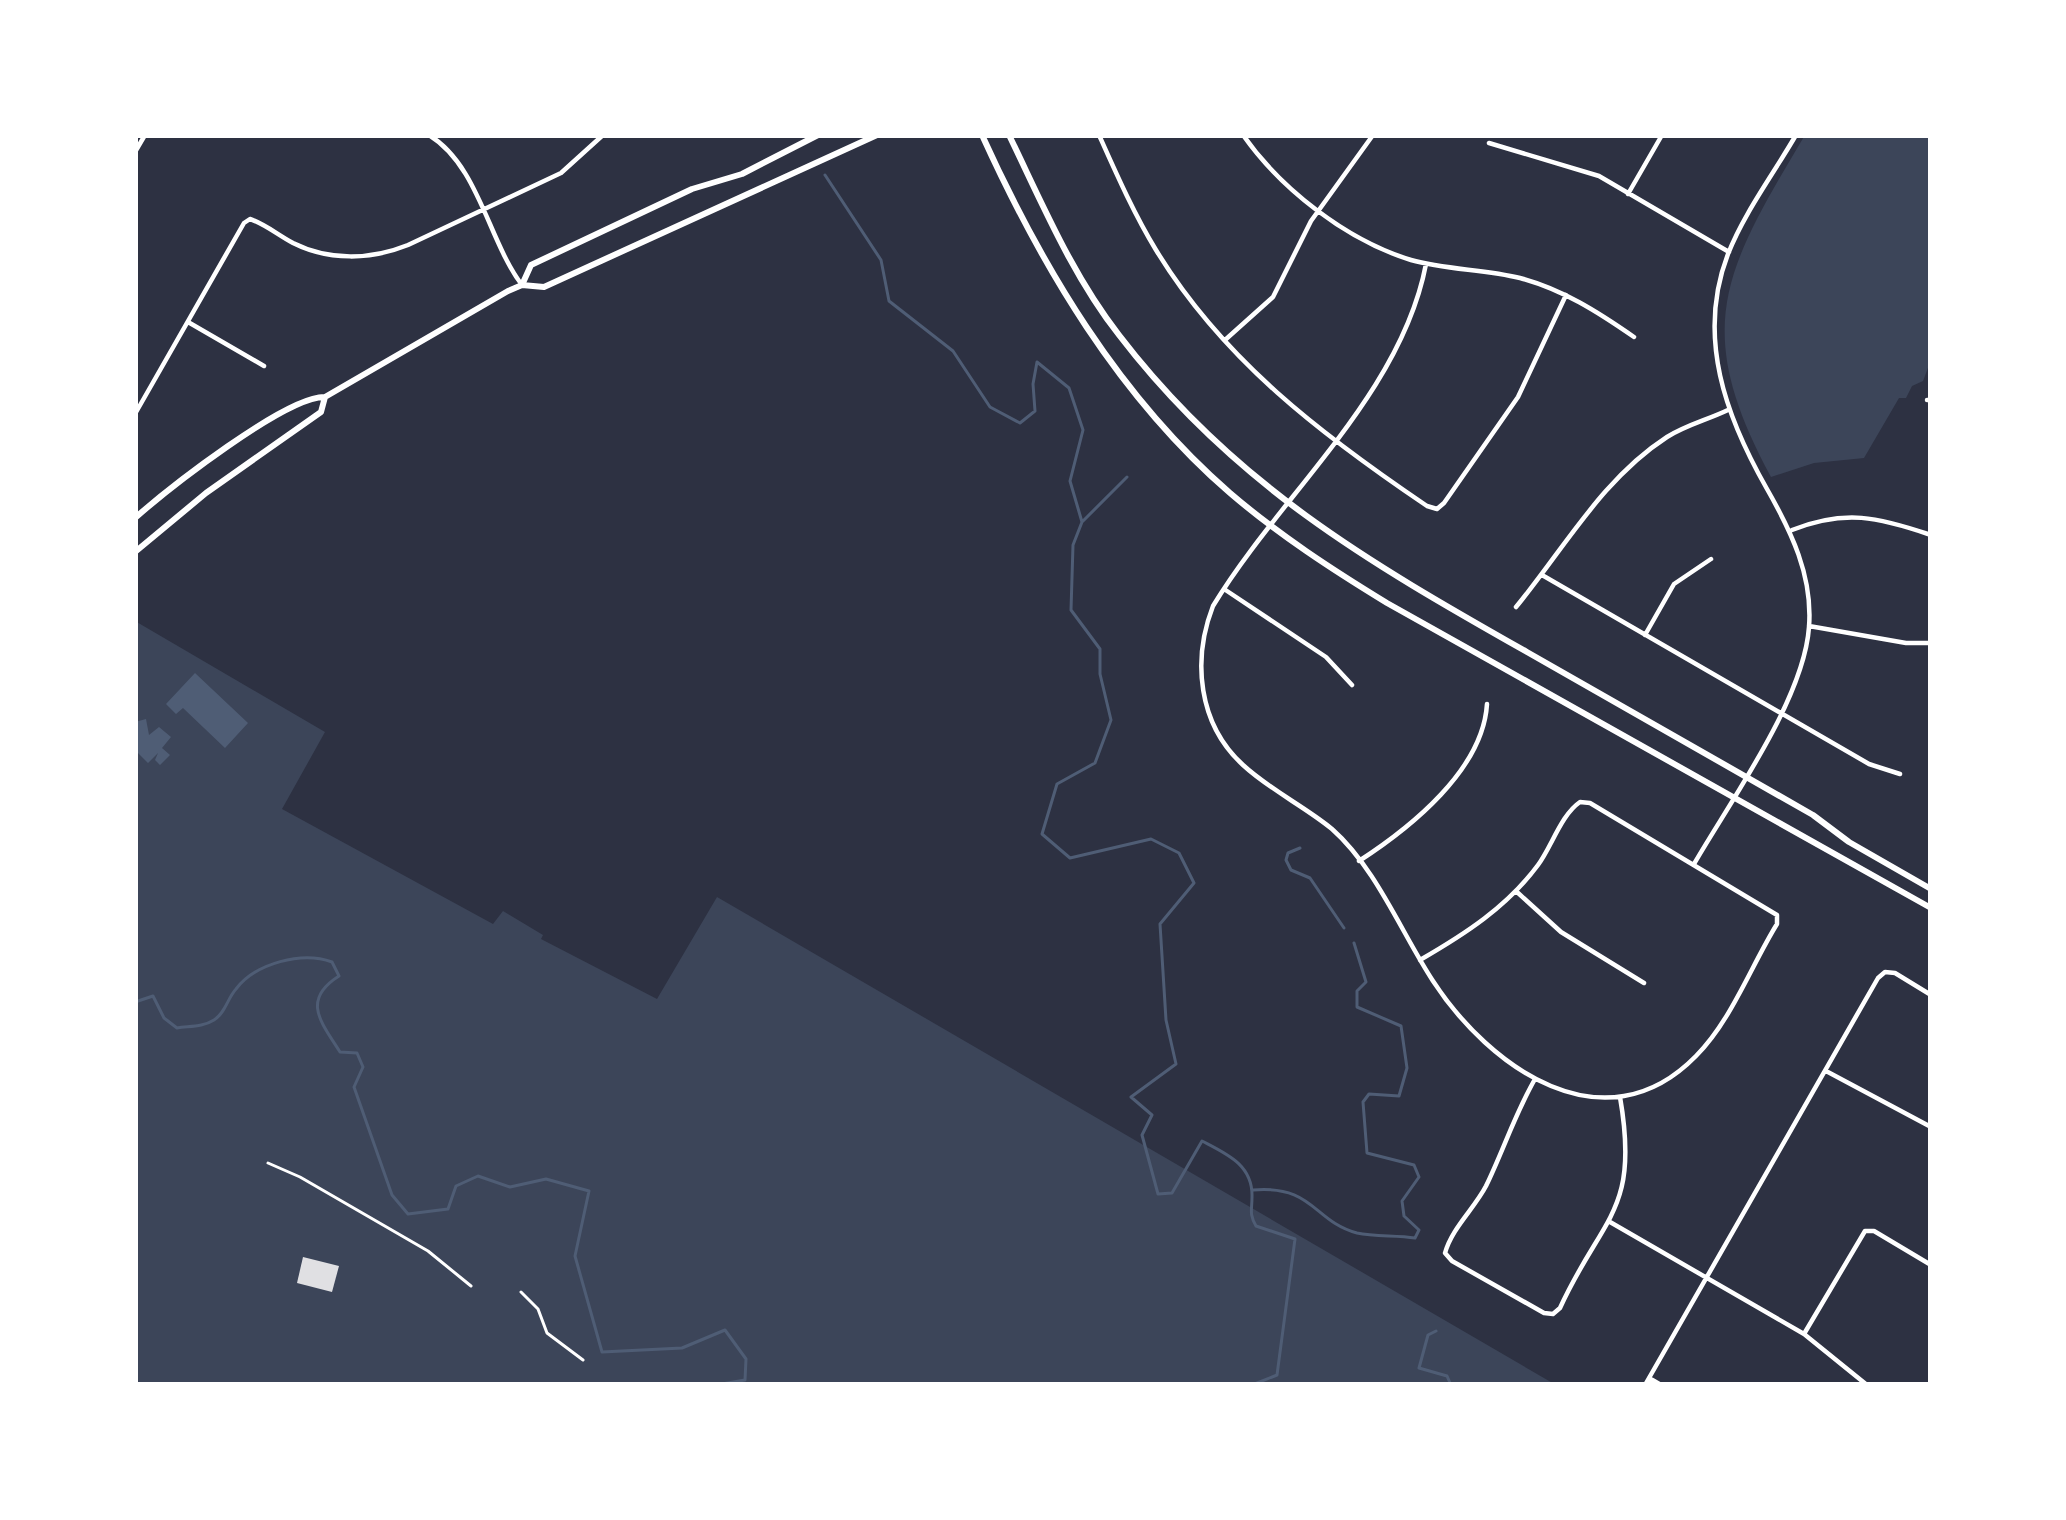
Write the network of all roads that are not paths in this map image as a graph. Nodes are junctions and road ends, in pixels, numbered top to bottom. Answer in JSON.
{"nodes":[{"id":1,"x":429,"y":135,"type":"edge"},
{"id":2,"x":603,"y":135,"type":"edge"},
{"id":3,"x":818,"y":135,"type":"edge"},
{"id":4,"x":877,"y":135,"type":"edge"},
{"id":5,"x":1009,"y":135,"type":"edge"},
{"id":6,"x":1099,"y":135,"type":"edge"},
{"id":7,"x":1243,"y":135,"type":"edge"},
{"id":8,"x":1372,"y":135,"type":"edge"},
{"id":9,"x":1662,"y":135,"type":"edge"},
{"id":10,"x":1796,"y":135,"type":"edge"},
{"id":11,"x":143,"y":136,"type":"edge"},
{"id":12,"x":981,"y":137,"type":"edge"},
{"id":13,"x":1489,"y":143,"type":"dead end"},
{"id":14,"x":135,"y":152,"type":"edge"},
{"id":15,"x":1628,"y":194,"type":"junction"},
{"id":16,"x":1319,"y":209,"type":"junction"},
{"id":17,"x":482,"y":210,"type":"junction"},
{"id":18,"x":1729,"y":252,"type":"junction"},
{"id":19,"x":1426,"y":264,"type":"junction"},
{"id":20,"x":522,"y":285,"type":"junction"},
{"id":21,"x":1566,"y":295,"type":"junction"},
{"id":22,"x":188,"y":322,"type":"junction"},
{"id":23,"x":1634,"y":337,"type":"dead end"},
{"id":24,"x":1225,"y":340,"type":"junction"},
{"id":25,"x":264,"y":365,"type":"dead end"},
{"id":26,"x":325,"y":397,"type":"junction"},
{"id":27,"x":1728,"y":410,"type":"junction"},
{"id":28,"x":135,"y":414,"type":"edge"},
{"id":29,"x":1334,"y":443,"type":"junction"},
{"id":30,"x":1287,"y":505,"type":"junction"},
{"id":31,"x":135,"y":518,"type":"edge"},
{"id":32,"x":1270,"y":526,"type":"junction"},
{"id":33,"x":1791,"y":530,"type":"junction"},
{"id":34,"x":1931,"y":535,"type":"edge"},
{"id":35,"x":135,"y":552,"type":"edge"},
{"id":36,"x":1712,"y":559,"type":"dead end"},
{"id":37,"x":1542,"y":575,"type":"junction"},
{"id":38,"x":1223,"y":589,"type":"junction"},
{"id":39,"x":1516,"y":607,"type":"dead end"},
{"id":40,"x":1809,"y":626,"type":"junction"},
{"id":41,"x":1645,"y":634,"type":"junction"},
{"id":42,"x":1931,"y":643,"type":"edge"},
{"id":43,"x":1352,"y":685,"type":"dead end"},
{"id":44,"x":1486,"y":704,"type":"dead end"},
{"id":45,"x":1781,"y":713,"type":"junction"},
{"id":46,"x":1900,"y":774,"type":"dead end"},
{"id":47,"x":1745,"y":776,"type":"junction"},
{"id":48,"x":1732,"y":799,"type":"junction"},
{"id":49,"x":1359,"y":861,"type":"junction"},
{"id":50,"x":1694,"y":864,"type":"junction"},
{"id":51,"x":1931,"y":889,"type":"edge"},
{"id":52,"x":1517,"y":892,"type":"junction"},
{"id":53,"x":1931,"y":908,"type":"edge"},
{"id":54,"x":1420,"y":960,"type":"junction"},
{"id":55,"x":1644,"y":983,"type":"dead end"},
{"id":56,"x":1931,"y":995,"type":"edge"},
{"id":57,"x":1826,"y":1071,"type":"junction"},
{"id":58,"x":1535,"y":1079,"type":"junction"},
{"id":59,"x":1619,"y":1096,"type":"junction"},
{"id":60,"x":1931,"y":1127,"type":"edge"},
{"id":61,"x":1610,"y":1222,"type":"junction"},
{"id":62,"x":1931,"y":1265,"type":"edge"},
{"id":63,"x":1706,"y":1278,"type":"junction"},
{"id":64,"x":1804,"y":1334,"type":"junction"},
{"id":65,"x":1649,"y":1378,"type":"junction"},
{"id":66,"x":1645,"y":1385,"type":"edge"},
{"id":67,"x":1661,"y":1385,"type":"edge"},
{"id":68,"x":1867,"y":1385,"type":"edge"}],
"edges":[{"from":1,"to":17,"type":"street"},
{"from":2,"to":17,"type":"street"},
{"from":3,"to":20,"type":"main road"},
{"from":4,"to":20,"type":"main road"},
{"from":5,"to":30,"type":"main road"},
{"from":6,"to":24,"type":"street"},
{"from":7,"to":16,"type":"street"},
{"from":8,"to":16,"type":"street"},
{"from":9,"to":15,"type":"street"},
{"from":10,"to":18,"type":"street"},
{"from":11,"to":14,"type":"street"},
{"from":12,"to":32,"type":"main road"},
{"from":13,"to":15,"type":"street"},
{"from":15,"to":18,"type":"street"},
{"from":16,"to":19,"type":"street"},
{"from":16,"to":24,"type":"street"},
{"from":17,"to":20,"type":"street"},
{"from":17,"to":22,"type":"street"},
{"from":18,"to":27,"type":"street"},
{"from":19,"to":21,"type":"street"},
{"from":19,"to":29,"type":"street"},
{"from":20,"to":26,"type":"main road"},
{"from":21,"to":23,"type":"street"},
{"from":21,"to":29,"type":"street"},
{"from":22,"to":25,"type":"street"},
{"from":22,"to":28,"type":"street"},
{"from":24,"to":29,"type":"street"},
{"from":26,"to":31,"type":"main road"},
{"from":26,"to":35,"type":"main road"},
{"from":27,"to":33,"type":"street"},
{"from":27,"to":37,"type":"street"},
{"from":29,"to":30,"type":"street"},
{"from":30,"to":32,"type":"street"},
{"from":30,"to":47,"type":"main road"},
{"from":32,"to":38,"type":"street"},
{"from":32,"to":48,"type":"main road"},
{"from":33,"to":34,"type":"street"},
{"from":33,"to":40,"type":"street"},
{"from":36,"to":41,"type":"street"},
{"from":37,"to":39,"type":"street"},
{"from":37,"to":41,"type":"street"},
{"from":38,"to":43,"type":"street"},
{"from":38,"to":49,"type":"street"},
{"from":40,"to":42,"type":"street"},
{"from":40,"to":45,"type":"street"},
{"from":41,"to":45,"type":"street"},
{"from":44,"to":49,"type":"street"},
{"from":45,"to":46,"type":"street"},
{"from":45,"to":47,"type":"street"},
{"from":47,"to":48,"type":"street"},
{"from":47,"to":51,"type":"main road"},
{"from":48,"to":50,"type":"street"},
{"from":48,"to":53,"type":"main road"},
{"from":49,"to":54,"type":"street"},
{"from":50,"to":52,"type":"street"},
{"from":50,"to":59,"type":"street"},
{"from":52,"to":54,"type":"street"},
{"from":52,"to":55,"type":"street"},
{"from":54,"to":58,"type":"street"},
{"from":56,"to":57,"type":"street"},
{"from":57,"to":60,"type":"street"},
{"from":57,"to":63,"type":"street"},
{"from":58,"to":59,"type":"street"},
{"from":58,"to":61,"type":"street"},
{"from":59,"to":61,"type":"street"},
{"from":61,"to":63,"type":"street"},
{"from":62,"to":64,"type":"street"},
{"from":63,"to":64,"type":"street"},
{"from":63,"to":65,"type":"street"},
{"from":64,"to":68,"type":"street"},
{"from":65,"to":66,"type":"street"},
{"from":65,"to":67,"type":"street"}]}
